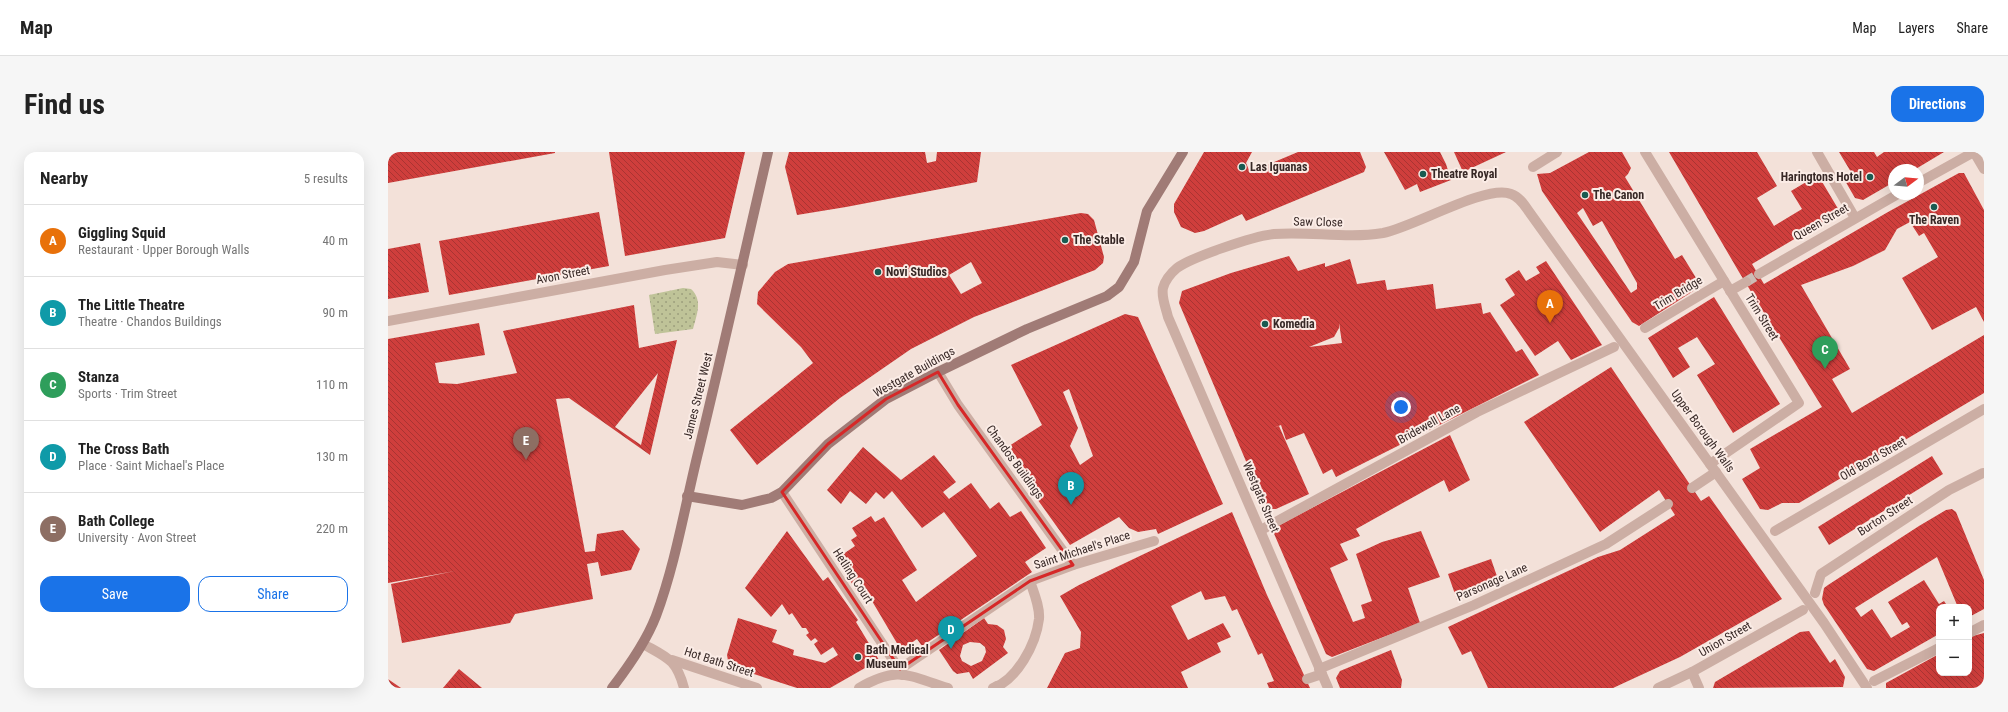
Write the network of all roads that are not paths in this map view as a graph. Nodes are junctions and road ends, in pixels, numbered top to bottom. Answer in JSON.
{"nodes":[{"id":1,"x":768,"y":152,"type":"edge"},
{"id":2,"x":1183,"y":152,"type":"edge"},
{"id":3,"x":1557,"y":152,"type":"edge"},
{"id":4,"x":1645,"y":152,"type":"edge"},
{"id":5,"x":1817,"y":152,"type":"edge"},
{"id":6,"x":1974,"y":152,"type":"edge"},
{"id":7,"x":1533,"y":167,"type":"dead end"},
{"id":8,"x":1984,"y":170,"type":"edge"},
{"id":9,"x":1924,"y":180,"type":"edge"},
{"id":10,"x":1512,"y":194,"type":"joint"},
{"id":11,"x":1888,"y":199,"type":"edge"},
{"id":12,"x":1854,"y":218,"type":"junction"},
{"id":13,"x":743,"y":265,"type":"junction"},
{"id":14,"x":1759,"y":274,"type":"tunnel mouth"},
{"id":15,"x":1724,"y":281,"type":"junction"},
{"id":16,"x":1746,"y":282,"type":"tunnel mouth"},
{"id":17,"x":1730,"y":291,"type":"junction"},
{"id":18,"x":1168,"y":317,"type":"joint"},
{"id":19,"x":388,"y":321,"type":"edge"},
{"id":20,"x":1645,"y":328,"type":"dead end"},
{"id":21,"x":1614,"y":347,"type":"dead end"},
{"id":22,"x":938,"y":372,"type":"junction"},
{"id":23,"x":1984,"y":409,"type":"edge"},
{"id":24,"x":1713,"y":468,"type":"junction"},
{"id":25,"x":1983,"y":473,"type":"edge"},
{"id":26,"x":1692,"y":488,"type":"dead end"},
{"id":27,"x":782,"y":492,"type":"junction"},
{"id":28,"x":687,"y":496,"type":"junction"},
{"id":29,"x":1668,"y":504,"type":"dead end"},
{"id":30,"x":1261,"y":530,"type":"junction"},
{"id":31,"x":1775,"y":531,"type":"dead end"},
{"id":32,"x":1154,"y":541,"type":"dead end"},
{"id":33,"x":1073,"y":565,"type":"junction"},
{"id":34,"x":1030,"y":581,"type":"junction"},
{"id":35,"x":1815,"y":594,"type":"dead end"},
{"id":36,"x":1802,"y":610,"type":"dead end"},
{"id":37,"x":1984,"y":625,"type":"edge"},
{"id":38,"x":1972,"y":631,"type":"edge"},
{"id":39,"x":643,"y":644,"type":"junction"},
{"id":40,"x":1936,"y":650,"type":"edge"},
{"id":41,"x":672,"y":660,"type":"junction"},
{"id":42,"x":1320,"y":671,"type":"junction"},
{"id":43,"x":902,"y":672,"type":"junction"},
{"id":44,"x":1692,"y":672,"type":"junction"},
{"id":45,"x":1307,"y":679,"type":"dead end"},
{"id":46,"x":1870,"y":684,"type":"edge"},
{"id":47,"x":612,"y":688,"type":"edge"},
{"id":48,"x":684,"y":688,"type":"edge"},
{"id":49,"x":758,"y":688,"type":"edge"},
{"id":50,"x":859,"y":688,"type":"edge"},
{"id":51,"x":948,"y":688,"type":"edge"},
{"id":52,"x":996,"y":688,"type":"edge"},
{"id":53,"x":1328,"y":688,"type":"edge"},
{"id":54,"x":1658,"y":688,"type":"edge"},
{"id":55,"x":1699,"y":688,"type":"edge"}],
"edges":[{"from":1,"to":13,"type":"street","name":"James Street West"},
{"from":2,"to":22,"type":"street","name":"Westgate Buildings"},
{"from":3,"to":7,"type":"street"},
{"from":4,"to":15,"type":"street","name":"Trim Street"},
{"from":5,"to":12,"type":"street"},
{"from":6,"to":8,"type":"street"},
{"from":6,"to":9,"type":"street"},
{"from":10,"to":18,"type":"street","name":"Saw Close"},
{"from":10,"to":24,"type":"street","name":"Upper Borough Walls"},
{"from":11,"to":12,"type":"street","name":"Queen Street"},
{"from":12,"to":14,"type":"street","name":"Queen Street"},
{"from":13,"to":19,"type":"street","name":"Avon Street"},
{"from":13,"to":28,"type":"street","name":"James Street West"},
{"from":15,"to":17,"type":"street","name":"Trim Street"},
{"from":15,"to":20,"type":"street","name":"Trim Bridge"},
{"from":16,"to":17,"type":"street"},
{"from":17,"to":24,"type":"street","name":"Trim Street"},
{"from":18,"to":30,"type":"street","name":"Westgate Street"},
{"from":21,"to":30,"type":"street","name":"Bridewell Lane"},
{"from":22,"to":27,"type":"street","name":"Westgate Buildings"},
{"from":22,"to":33,"type":"street","name":"Chandos Buildings"},
{"from":23,"to":31,"type":"street","name":"Old Bond Street"},
{"from":24,"to":26,"type":"street"},
{"from":24,"to":46,"type":"street","name":"Upper Borough Walls"},
{"from":25,"to":35,"type":"street","name":"Burton Street"},
{"from":27,"to":28,"type":"street","name":"Westgate Buildings"},
{"from":27,"to":43,"type":"street","name":"Hetling Court"},
{"from":28,"to":39,"type":"street","name":"James Street West"},
{"from":29,"to":42,"type":"street","name":"Parsonage Lane"},
{"from":30,"to":42,"type":"street","name":"Westgate Street"},
{"from":32,"to":33,"type":"street","name":"Saint Michael's Place"},
{"from":33,"to":34,"type":"street","name":"Saint Michael's Place"},
{"from":34,"to":43,"type":"street","name":"Saint Michael's Place"},
{"from":34,"to":52,"type":"street"},
{"from":36,"to":44,"type":"street","name":"Union Street"},
{"from":37,"to":38,"type":"street"},
{"from":39,"to":41,"type":"street","name":"Hot Bath Street"},
{"from":39,"to":47,"type":"street","name":"James Street West"},
{"from":40,"to":46,"type":"street"},
{"from":41,"to":48,"type":"street"},
{"from":41,"to":49,"type":"street","name":"Hot Bath Street"},
{"from":42,"to":45,"type":"street","name":"Parsonage Lane"},
{"from":42,"to":53,"type":"street","name":"Westgate Street"},
{"from":43,"to":50,"type":"street"},
{"from":43,"to":51,"type":"street"},
{"from":44,"to":54,"type":"street","name":"Union Street"},
{"from":44,"to":55,"type":"street"}]}
